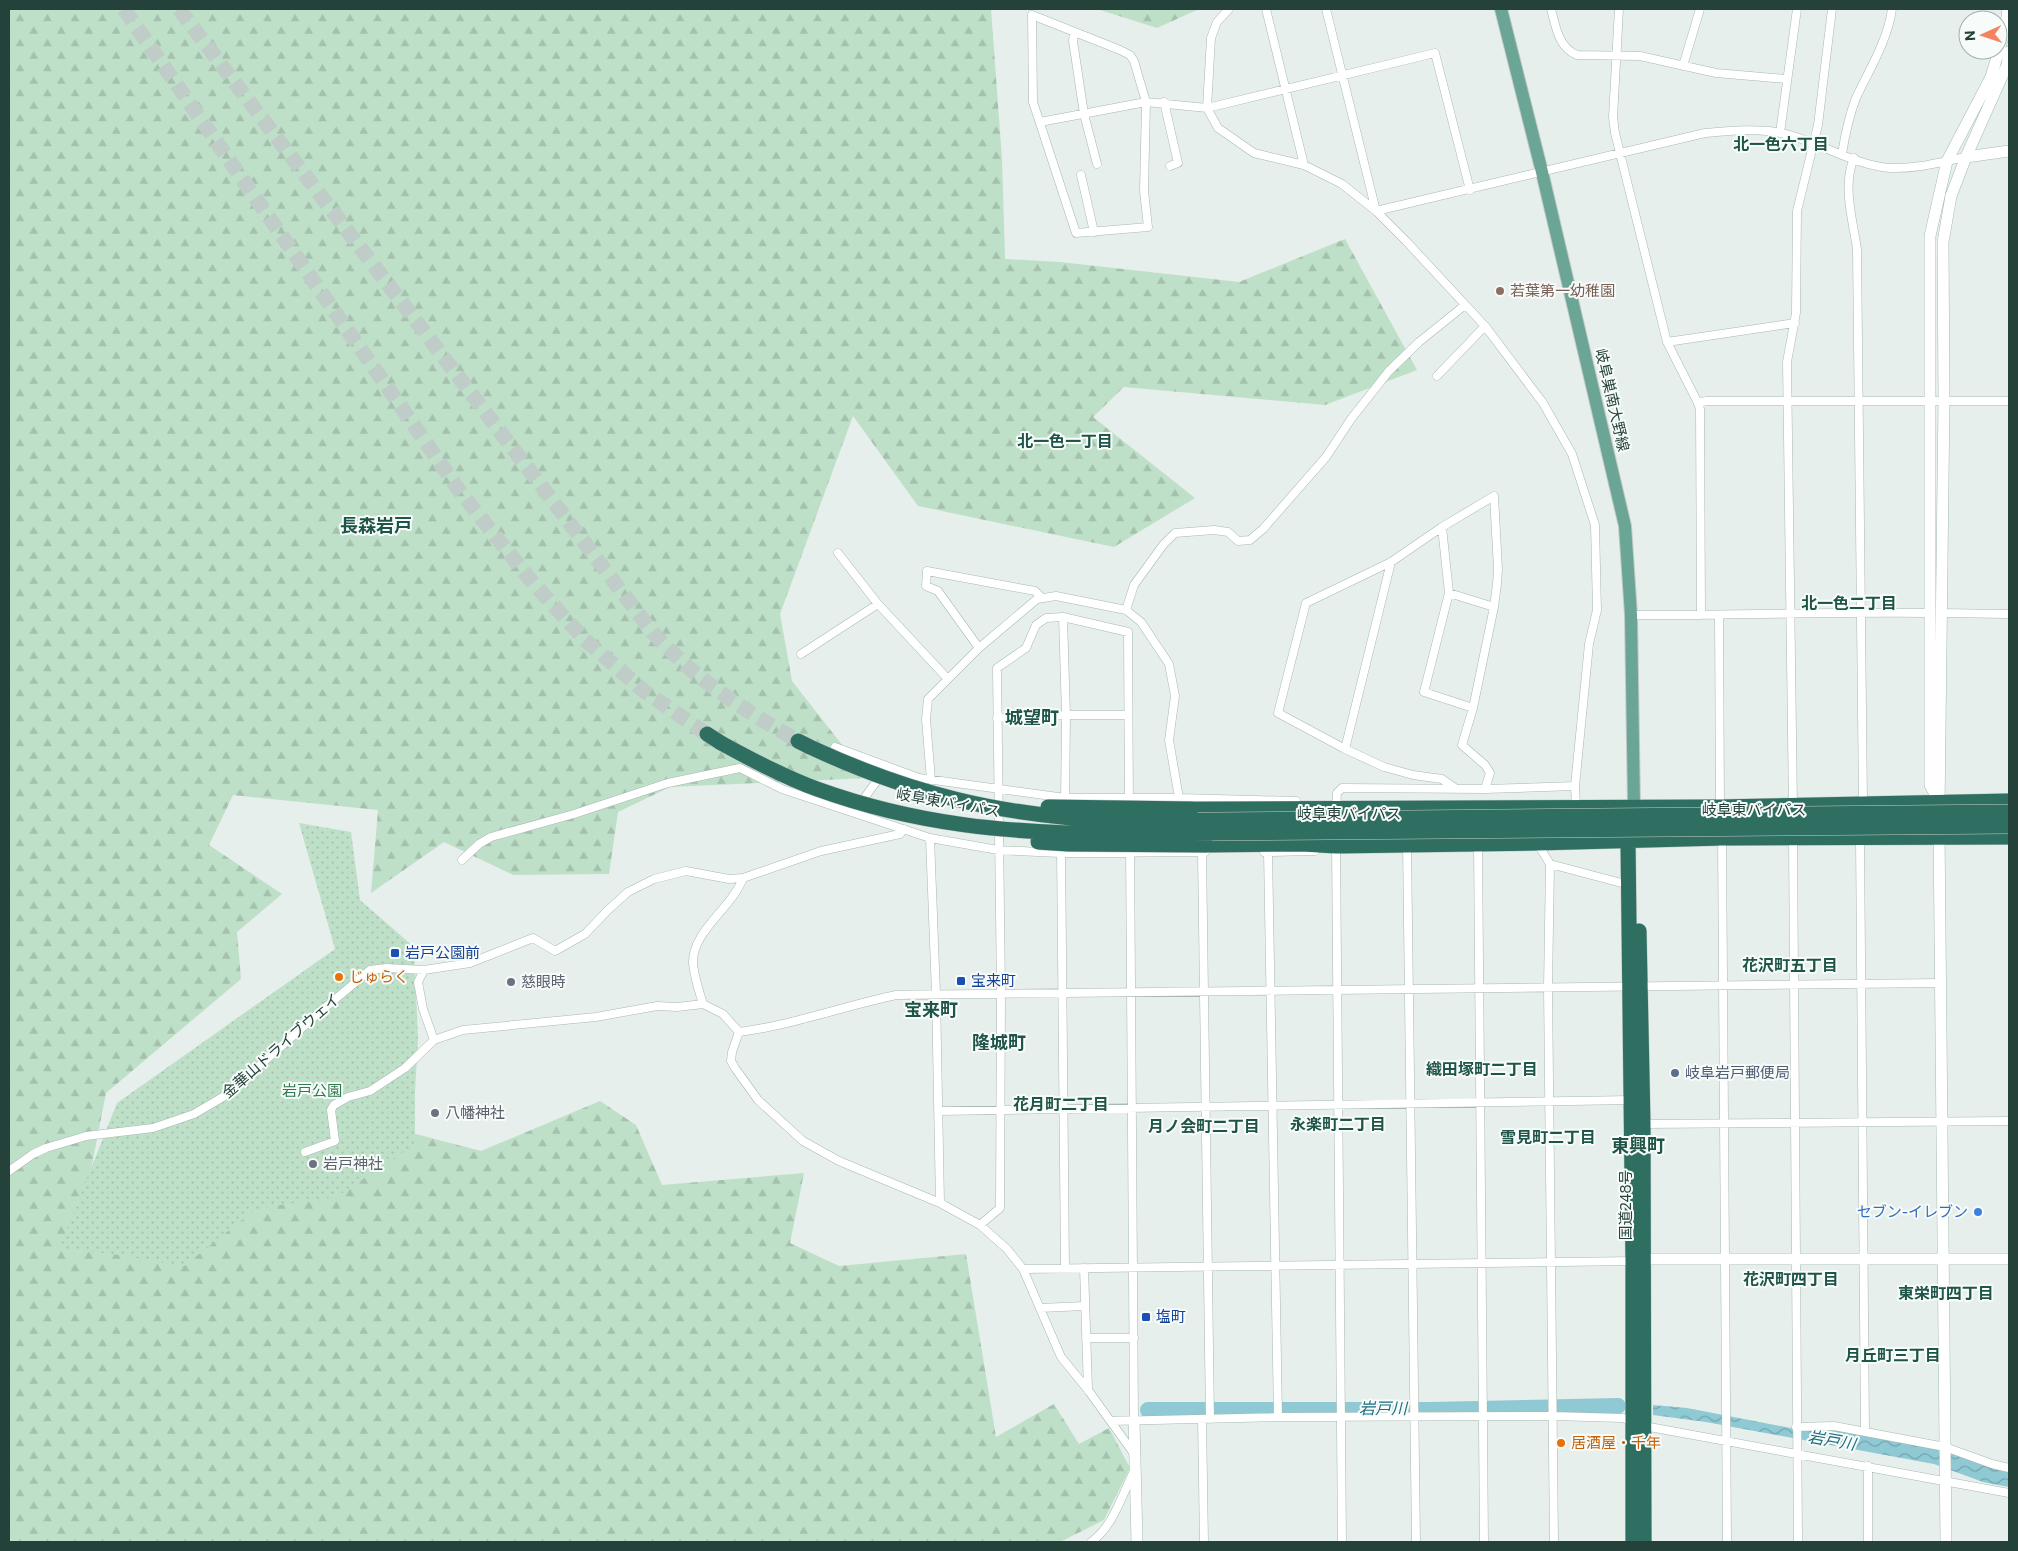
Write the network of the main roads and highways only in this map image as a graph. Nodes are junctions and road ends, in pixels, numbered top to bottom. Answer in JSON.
{"nodes":[{"id":1,"x":1501,"y":9,"type":"edge"},
{"id":2,"x":707,"y":734,"type":"tunnel mouth"},
{"id":3,"x":804,"y":744,"type":"tunnel mouth"},
{"id":4,"x":2009,"y":801,"type":"edge"},
{"id":5,"x":962,"y":802,"type":"junction"},
{"id":6,"x":1634,"y":807,"type":"junction"},
{"id":7,"x":2009,"y":812,"type":"edge"},
{"id":8,"x":924,"y":819,"type":"junction"},
{"id":9,"x":2009,"y":826,"type":"edge"},
{"id":10,"x":2009,"y":837,"type":"edge"},
{"id":11,"x":1633,"y":841,"type":"junction"},
{"id":12,"x":1635,"y":987,"type":"junction"},
{"id":13,"x":1639,"y":1260,"type":"junction"},
{"id":14,"x":1638,"y":1424,"type":"junction"},
{"id":15,"x":1633,"y":1542,"type":"edge"},
{"id":16,"x":1644,"y":1542,"type":"edge"}],
"edges":[{"from":1,"to":6,"type":"main road","name":"岐阜巣南大野線"},
{"from":2,"to":8,"type":"highway","name":"岐阜東バイパス","bridge":true},
{"from":3,"to":5,"type":"highway","name":"岐阜東バイパス","bridge":true},
{"from":4,"to":6,"type":"highway"},
{"from":5,"to":6,"type":"highway","bridge":true},
{"from":5,"to":7,"type":"highway","name":"岐阜東バイパス","bridge":true},
{"from":6,"to":11,"type":"highway"},
{"from":8,"to":9,"type":"highway","name":"岐阜東バイパス","bridge":true},
{"from":8,"to":11,"type":"highway","bridge":true},
{"from":10,"to":11,"type":"highway"},
{"from":11,"to":12,"type":"highway","name":"国道248号"},
{"from":11,"to":12,"type":"highway","name":"国道248号"},
{"from":12,"to":13,"type":"highway","name":"国道248号"},
{"from":12,"to":13,"type":"highway","name":"国道248号"},
{"from":13,"to":14,"type":"highway","name":"国道248号"},
{"from":14,"to":15,"type":"highway","name":"国道248号"},
{"from":14,"to":16,"type":"highway","name":"国道248号"}]}
